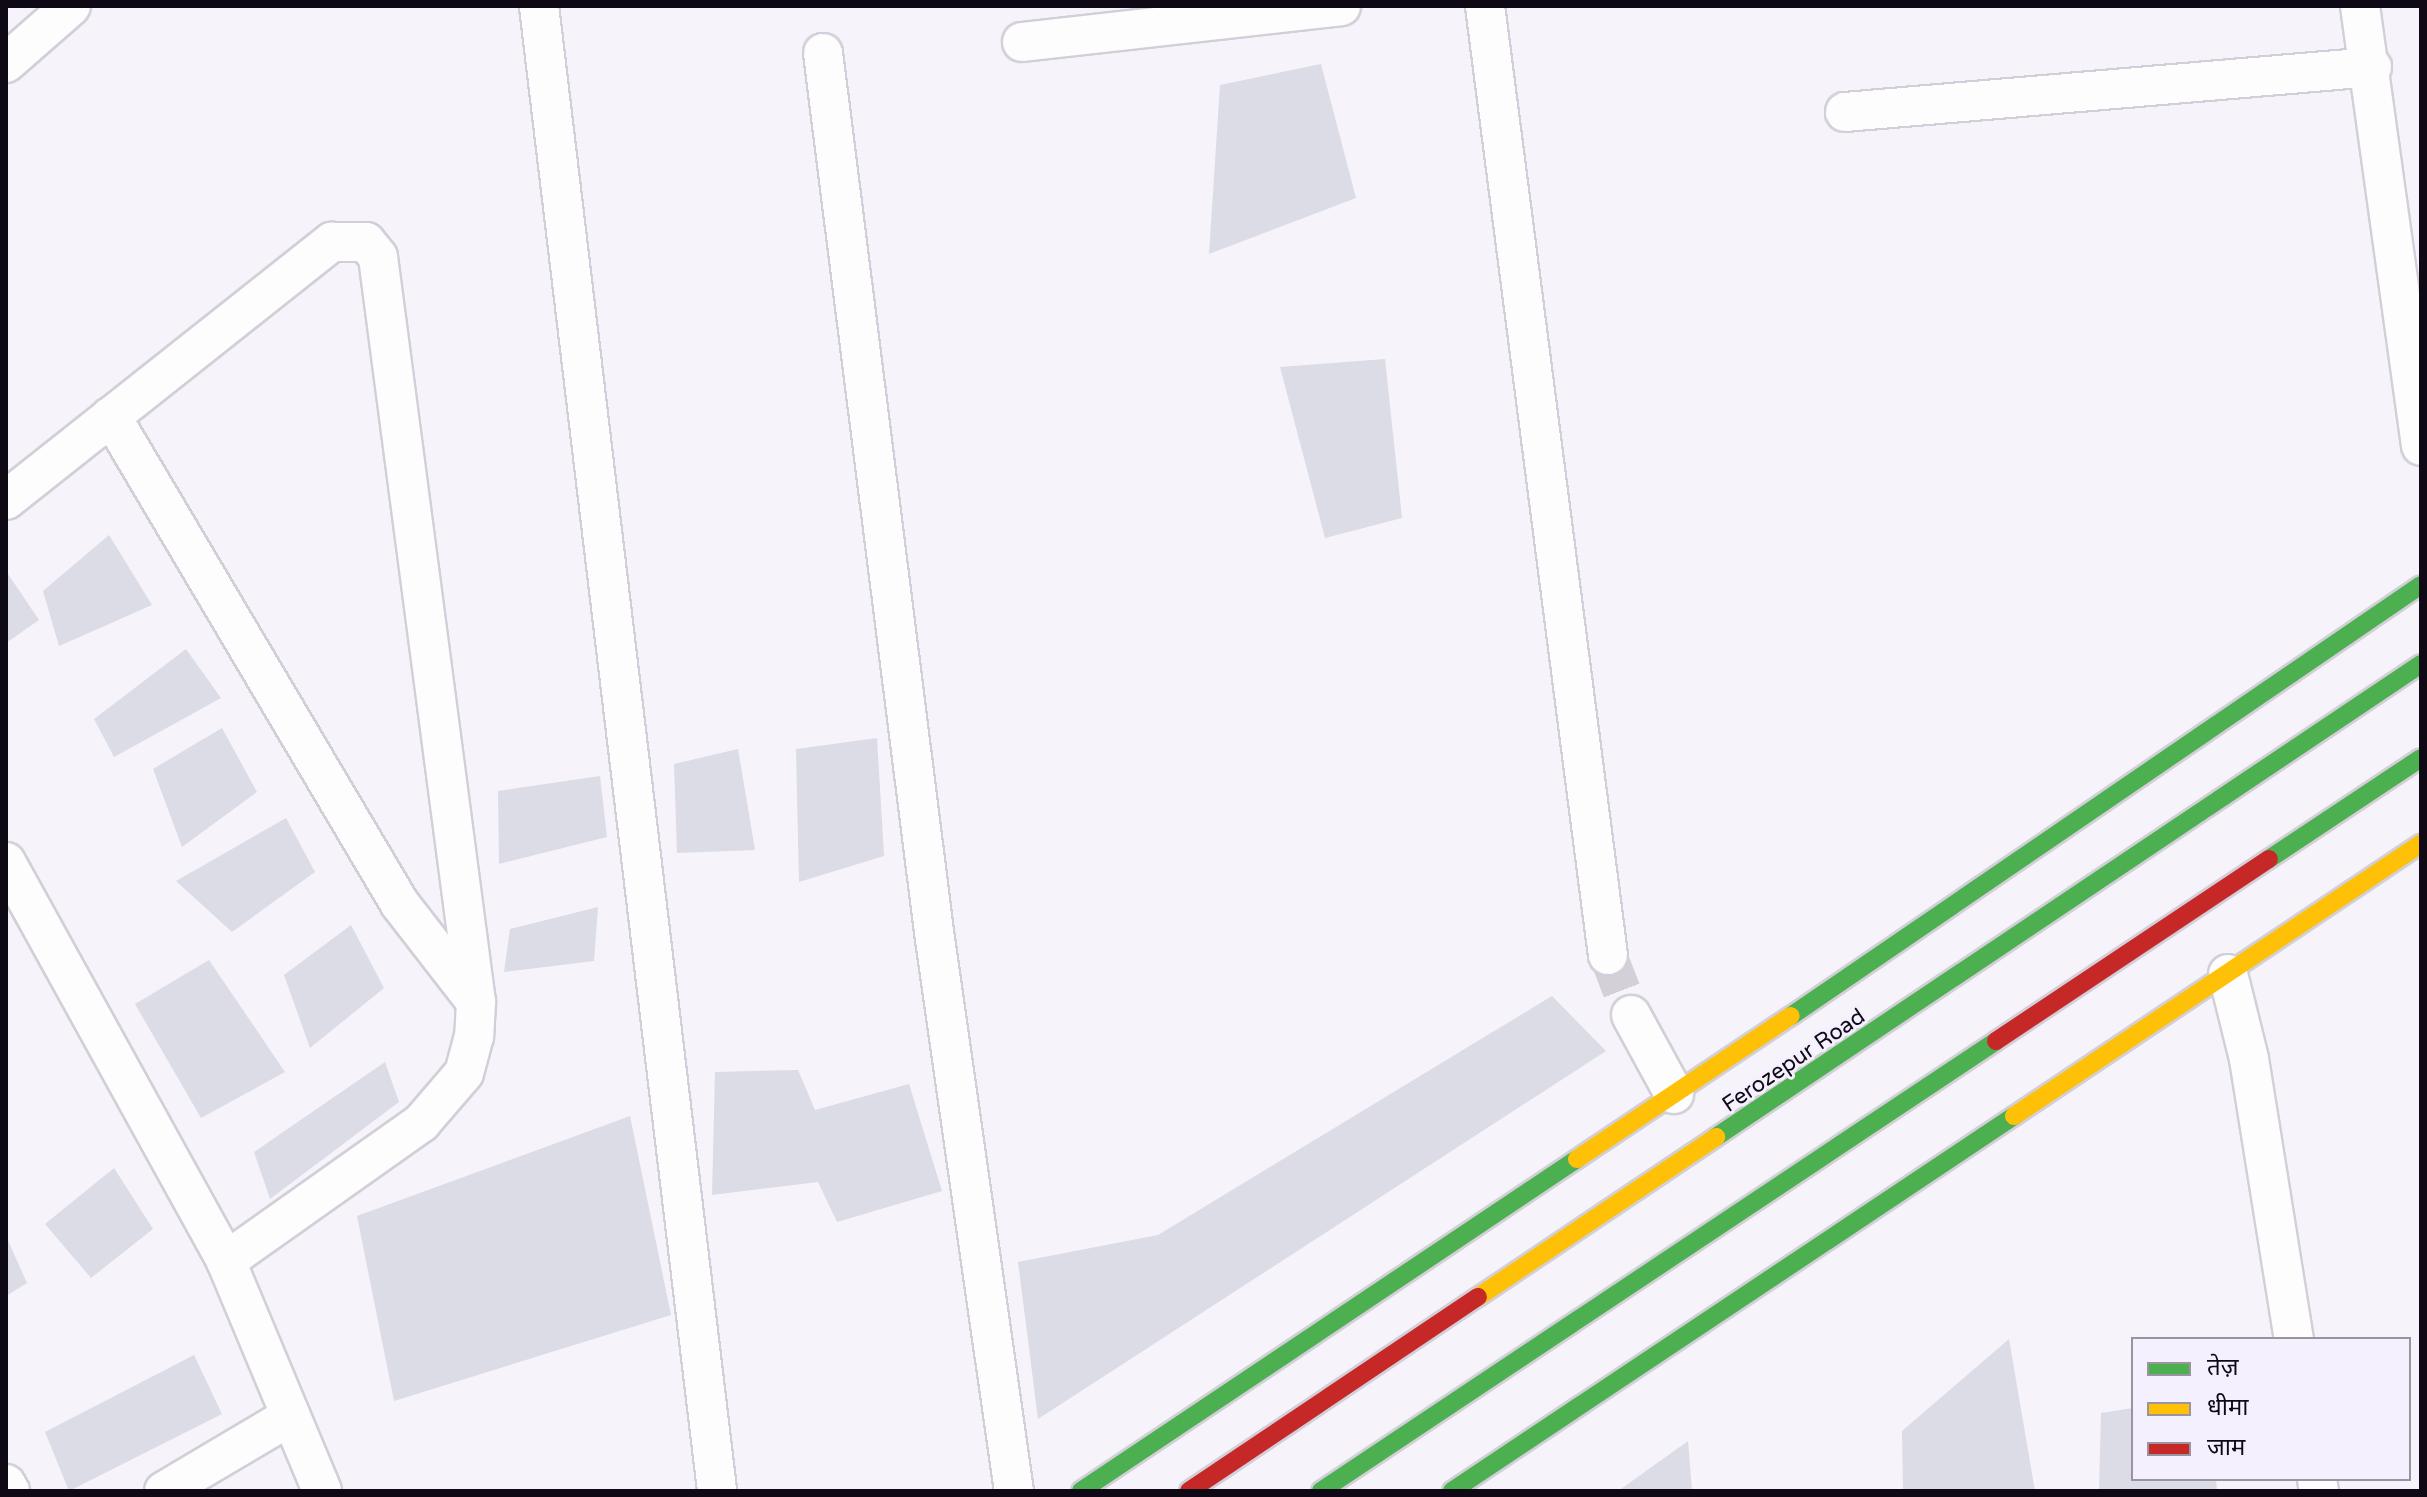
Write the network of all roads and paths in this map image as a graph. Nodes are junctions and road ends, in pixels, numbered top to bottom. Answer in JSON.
{"nodes":[{"id":1,"x":71,"y":6,"type":"edge"},
{"id":2,"x":539,"y":6,"type":"edge"},
{"id":3,"x":1341,"y":6,"type":"edge"},
{"id":4,"x":1485,"y":6,"type":"edge"},
{"id":5,"x":2360,"y":6,"type":"edge"},
{"id":6,"x":1022,"y":42,"type":"dead end"},
{"id":7,"x":823,"y":53,"type":"dead end"},
{"id":8,"x":6,"y":63,"type":"edge"},
{"id":9,"x":2372,"y":67,"type":"junction"},
{"id":10,"x":1845,"y":112,"type":"dead end"},
{"id":11,"x":111,"y":416,"type":"junction"},
{"id":12,"x":2421,"y":446,"type":"edge"},
{"id":13,"x":6,"y":500,"type":"edge"},
{"id":14,"x":2421,"y":585,"type":"edge"},
{"id":15,"x":2421,"y":664,"type":"edge"},
{"id":16,"x":2421,"y":758,"type":"edge"},
{"id":17,"x":2421,"y":844,"type":"edge"},
{"id":18,"x":6,"y":862,"type":"edge"},
{"id":19,"x":1608,"y":955,"type":"tunnel mouth"},
{"id":20,"x":2228,"y":974,"type":"junction"},
{"id":21,"x":476,"y":1002,"type":"junction"},
{"id":22,"x":1631,"y":1015,"type":"tunnel mouth"},
{"id":23,"x":1674,"y":1094,"type":"junction"},
{"id":24,"x":226,"y":1261,"type":"junction"},
{"id":25,"x":2294,"y":1337,"type":"edge"},
{"id":26,"x":291,"y":1416,"type":"junction"},
{"id":27,"x":6,"y":1484,"type":"edge"},
{"id":28,"x":10,"y":1491,"type":"edge"},
{"id":29,"x":164,"y":1491,"type":"edge"},
{"id":30,"x":322,"y":1491,"type":"edge"},
{"id":31,"x":717,"y":1491,"type":"edge"},
{"id":32,"x":1014,"y":1491,"type":"edge"},
{"id":33,"x":1081,"y":1491,"type":"edge"},
{"id":34,"x":1189,"y":1491,"type":"edge"},
{"id":35,"x":1321,"y":1491,"type":"edge"},
{"id":36,"x":1452,"y":1491,"type":"edge"}],
"edges":[{"from":1,"to":8,"type":"street"},
{"from":2,"to":31,"type":"street"},
{"from":3,"to":6,"type":"street"},
{"from":4,"to":19,"type":"street"},
{"from":5,"to":9,"type":"street"},
{"from":7,"to":32,"type":"street"},
{"from":9,"to":10,"type":"street"},
{"from":9,"to":12,"type":"street"},
{"from":11,"to":13,"type":"street"},
{"from":11,"to":21,"type":"street"},
{"from":11,"to":21,"type":"street"},
{"from":14,"to":23,"type":"main road"},
{"from":15,"to":34,"type":"main road","name":"Ferozepur Road"},
{"from":16,"to":35,"type":"main road"},
{"from":17,"to":20,"type":"main road"},
{"from":18,"to":24,"type":"street"},
{"from":20,"to":25,"type":"street"},
{"from":20,"to":36,"type":"main road"},
{"from":21,"to":24,"type":"street"},
{"from":22,"to":23,"type":"street"},
{"from":23,"to":33,"type":"main road"},
{"from":24,"to":26,"type":"street"},
{"from":26,"to":29,"type":"street"},
{"from":26,"to":30,"type":"street"},
{"from":27,"to":28,"type":"street"}]}
